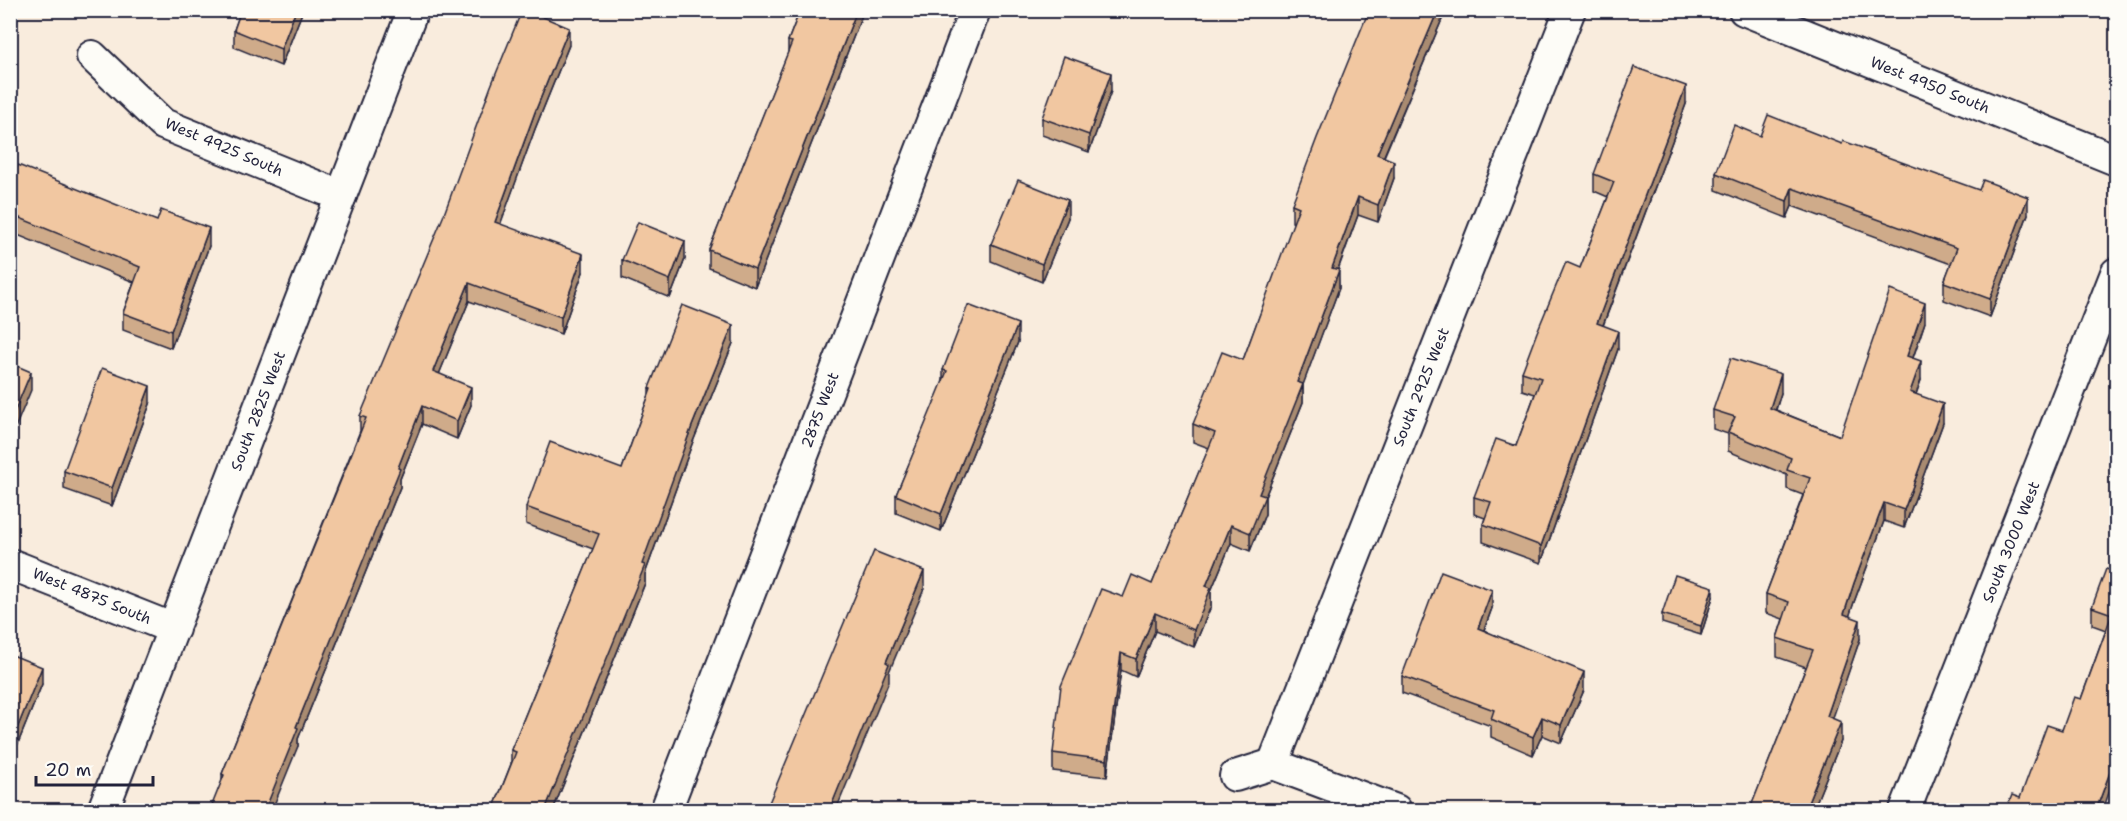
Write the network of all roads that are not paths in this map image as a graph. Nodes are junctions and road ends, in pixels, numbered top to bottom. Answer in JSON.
{"nodes":[{"id":1,"x":413,"y":10,"type":"edge"},
{"id":2,"x":975,"y":10,"type":"edge"},
{"id":3,"x":1570,"y":10,"type":"edge"},
{"id":4,"x":1744,"y":10,"type":"edge"},
{"id":5,"x":92,"y":56,"type":"dead end"},
{"id":6,"x":2116,"y":160,"type":"edge"},
{"id":7,"x":341,"y":196,"type":"junction"},
{"id":8,"x":2116,"y":273,"type":"edge"},
{"id":9,"x":10,"y":564,"type":"edge"},
{"id":10,"x":174,"y":629,"type":"junction"},
{"id":11,"x":1273,"y":764,"type":"junction"},
{"id":12,"x":1235,"y":776,"type":"dead end"},
{"id":13,"x":103,"y":810,"type":"edge"},
{"id":14,"x":666,"y":810,"type":"edge"},
{"id":15,"x":1396,"y":810,"type":"edge"},
{"id":16,"x":1905,"y":810,"type":"edge"}],
"edges":[{"from":1,"to":7,"type":"street","name":"South 2825 West"},
{"from":2,"to":14,"type":"street","name":"2875 West"},
{"from":3,"to":11,"type":"street","name":"South 2925 West"},
{"from":4,"to":6,"type":"street","name":"West 4950 South"},
{"from":5,"to":7,"type":"street","name":"West 4925 South"},
{"from":7,"to":10,"type":"street","name":"South 2825 West"},
{"from":8,"to":16,"type":"street","name":"South 3000 West"},
{"from":9,"to":10,"type":"street","name":"West 4875 South"},
{"from":10,"to":13,"type":"street","name":"South 2825 West"},
{"from":11,"to":12,"type":"street"},
{"from":11,"to":15,"type":"street"}]}
